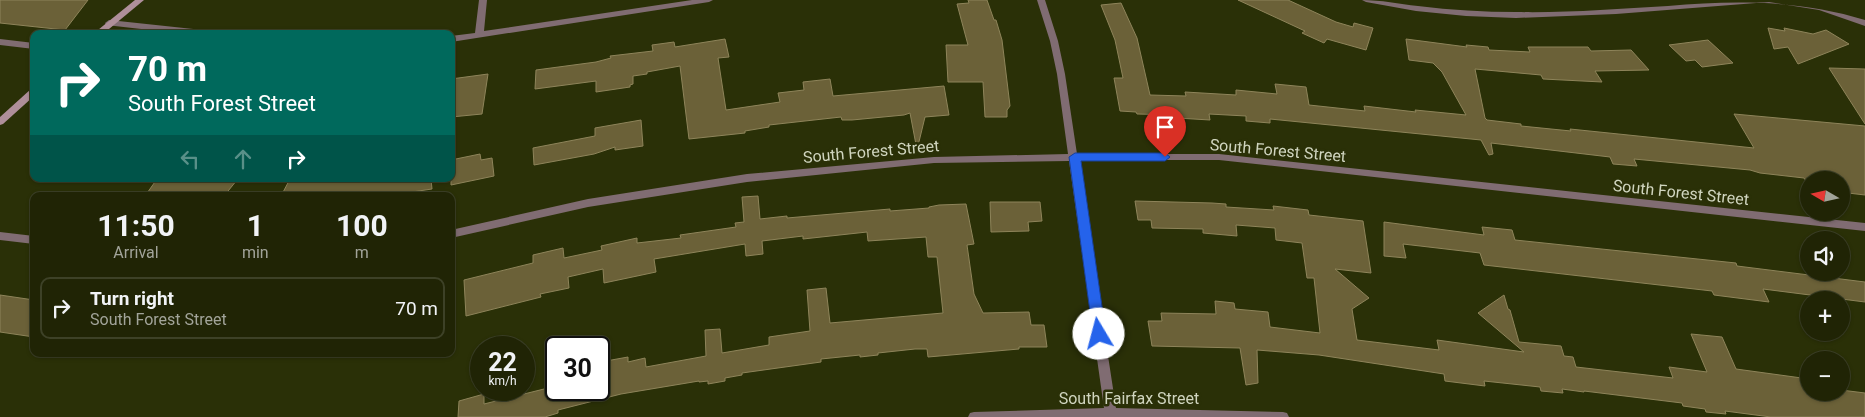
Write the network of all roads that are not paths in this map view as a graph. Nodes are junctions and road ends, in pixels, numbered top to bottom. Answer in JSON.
{"nodes":[{"id":1,"x":127,"y":0,"type":"edge"},
{"id":2,"x":140,"y":0,"type":"edge"},
{"id":3,"x":483,"y":0,"type":"edge"},
{"id":4,"x":709,"y":0,"type":"edge"},
{"id":5,"x":1041,"y":0,"type":"edge"},
{"id":6,"x":1366,"y":0,"type":"edge"},
{"id":7,"x":1767,"y":0,"type":"edge"},
{"id":8,"x":1771,"y":0,"type":"edge"},
{"id":9,"x":109,"y":23,"type":"junction"},
{"id":10,"x":1865,"y":23,"type":"edge"},
{"id":11,"x":101,"y":30,"type":"edge"},
{"id":12,"x":175,"y":30,"type":"edge"},
{"id":13,"x":480,"y":36,"type":"junction"},
{"id":14,"x":455,"y":39,"type":"edge"},
{"id":15,"x":0,"y":42,"type":"edge"},
{"id":16,"x":30,"y":46,"type":"edge"},
{"id":17,"x":30,"y":95,"type":"edge"},
{"id":18,"x":0,"y":122,"type":"edge"},
{"id":19,"x":1075,"y":157,"type":"junction"},
{"id":20,"x":1865,"y":228,"type":"edge"},
{"id":21,"x":455,"y":233,"type":"edge"},
{"id":22,"x":0,"y":236,"type":"edge"},
{"id":23,"x":30,"y":240,"type":"edge"},
{"id":24,"x":1111,"y":415,"type":"edge"},
{"id":25,"x":974,"y":417,"type":"edge"},
{"id":26,"x":1283,"y":417,"type":"edge"}],
"edges":[{"from":1,"to":9,"type":"main road"},
{"from":2,"to":9,"type":"main road"},
{"from":3,"to":13,"type":"street"},
{"from":4,"to":13,"type":"street"},
{"from":5,"to":19,"type":"street"},
{"from":6,"to":7,"type":"street"},
{"from":8,"to":10,"type":"street"},
{"from":9,"to":11,"type":"main road"},
{"from":9,"to":12,"type":"street"},
{"from":13,"to":14,"type":"street"},
{"from":15,"to":16,"type":"street"},
{"from":17,"to":18,"type":"main road"},
{"from":19,"to":20,"type":"street","name":"South Forest Street"},
{"from":19,"to":21,"type":"street","name":"South Forest Street"},
{"from":19,"to":24,"type":"street"},
{"from":22,"to":23,"type":"street"},
{"from":24,"to":25,"type":"street","name":"South Fairfax Street"},
{"from":24,"to":26,"type":"street","name":"South Fairfax Street"}]}
